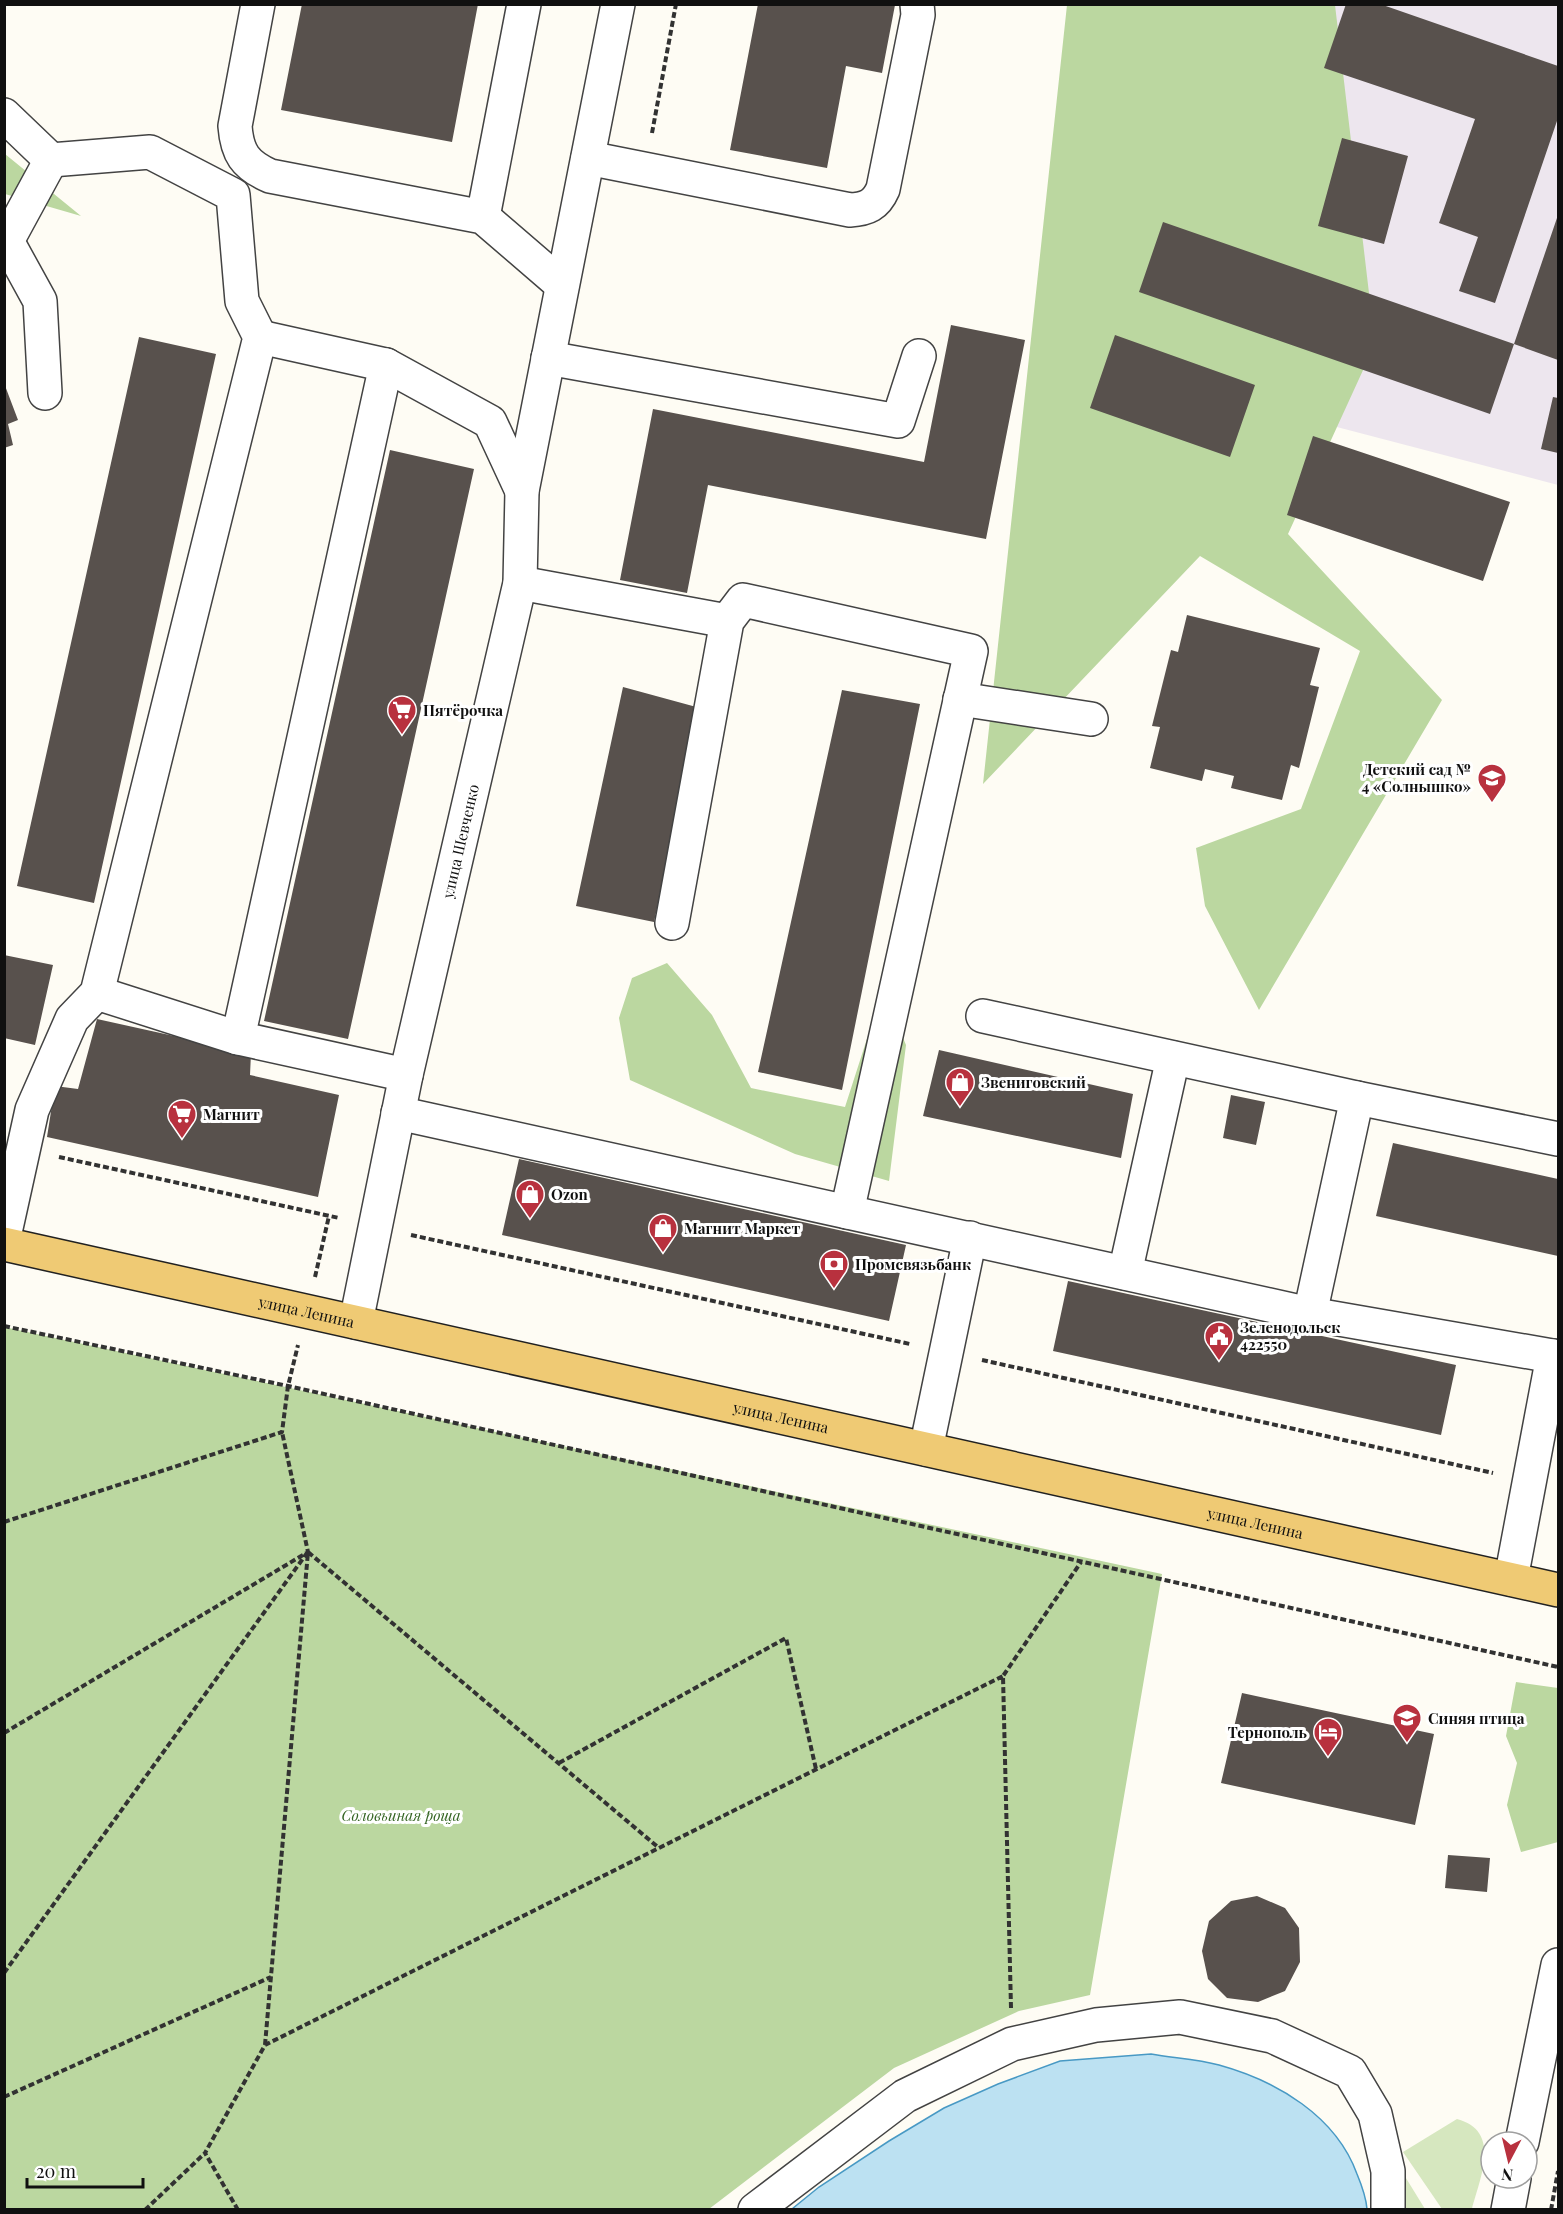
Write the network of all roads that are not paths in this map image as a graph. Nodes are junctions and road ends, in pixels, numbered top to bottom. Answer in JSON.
{"nodes":[{"id":1,"x":258,"y":4,"type":"edge"},
{"id":2,"x":524,"y":4,"type":"edge"},
{"id":3,"x":618,"y":4,"type":"edge"},
{"id":4,"x":917,"y":4,"type":"edge"},
{"id":5,"x":4,"y":116,"type":"edge"},
{"id":6,"x":588,"y":158,"type":"junction"},
{"id":7,"x":51,"y":159,"type":"junction"},
{"id":8,"x":483,"y":217,"type":"junction"},
{"id":9,"x":6,"y":241,"type":"edge"},
{"id":10,"x":562,"y":285,"type":"junction"},
{"id":11,"x":260,"y":337,"type":"junction"},
{"id":12,"x":920,"y":356,"type":"dead end"},
{"id":13,"x":548,"y":358,"type":"junction"},
{"id":14,"x":386,"y":365,"type":"junction"},
{"id":15,"x":45,"y":393,"type":"dead end"},
{"id":16,"x":522,"y":490,"type":"junction"},
{"id":17,"x":520,"y":583,"type":"junction"},
{"id":18,"x":727,"y":621,"type":"junction"},
{"id":19,"x":960,"y":699,"type":"junction"},
{"id":20,"x":1091,"y":719,"type":"dead end"},
{"id":21,"x":672,"y":923,"type":"dead end"},
{"id":22,"x":97,"y":993,"type":"junction"},
{"id":23,"x":983,"y":1016,"type":"dead end"},
{"id":24,"x":237,"y":1038,"type":"junction"},
{"id":25,"x":1173,"y":1058,"type":"junction"},
{"id":26,"x":405,"y":1075,"type":"junction"},
{"id":27,"x":1358,"y":1098,"type":"junction"},
{"id":28,"x":398,"y":1113,"type":"junction"},
{"id":29,"x":1558,"y":1139,"type":"edge"},
{"id":30,"x":847,"y":1212,"type":"junction"},
{"id":31,"x":4,"y":1237,"type":"edge"},
{"id":32,"x":970,"y":1239,"type":"junction"},
{"id":33,"x":4,"y":1244,"type":"edge"},
{"id":34,"x":1125,"y":1273,"type":"junction"},
{"id":35,"x":1310,"y":1314,"type":"junction"},
{"id":36,"x":356,"y":1322,"type":"junction"},
{"id":37,"x":1556,"y":1356,"type":"edge"},
{"id":38,"x":926,"y":1449,"type":"junction"},
{"id":39,"x":1511,"y":1580,"type":"junction"},
{"id":40,"x":1558,"y":1590,"type":"edge"},
{"id":41,"x":1558,"y":1965,"type":"edge"},
{"id":42,"x":1524,"y":2130,"type":"edge"},
{"id":43,"x":1512,"y":2190,"type":"edge"},
{"id":44,"x":755,"y":2210,"type":"edge"},
{"id":45,"x":1388,"y":2210,"type":"edge"},
{"id":46,"x":1508,"y":2210,"type":"edge"}],
"edges":[{"from":1,"to":8,"type":"street"},
{"from":2,"to":8,"type":"street"},
{"from":3,"to":6,"type":"street","name":"улица Шевченко"},
{"from":4,"to":6,"type":"street"},
{"from":5,"to":7,"type":"street"},
{"from":6,"to":10,"type":"street","name":"улица Шевченко"},
{"from":7,"to":9,"type":"street"},
{"from":7,"to":11,"type":"street"},
{"from":8,"to":10,"type":"street"},
{"from":9,"to":15,"type":"street"},
{"from":10,"to":13,"type":"street","name":"улица Шевченко"},
{"from":11,"to":14,"type":"street"},
{"from":11,"to":22,"type":"street"},
{"from":12,"to":13,"type":"street"},
{"from":13,"to":16,"type":"street","name":"улица Шевченко"},
{"from":14,"to":16,"type":"street"},
{"from":14,"to":24,"type":"street"},
{"from":16,"to":17,"type":"street","name":"улица Шевченко"},
{"from":17,"to":18,"type":"street"},
{"from":17,"to":26,"type":"street","name":"улица Шевченко"},
{"from":18,"to":19,"type":"street"},
{"from":18,"to":21,"type":"street"},
{"from":19,"to":20,"type":"street"},
{"from":19,"to":30,"type":"street"},
{"from":22,"to":24,"type":"street"},
{"from":22,"to":31,"type":"street"},
{"from":23,"to":25,"type":"street"},
{"from":24,"to":26,"type":"street"},
{"from":25,"to":27,"type":"street"},
{"from":25,"to":34,"type":"street"},
{"from":26,"to":28,"type":"street","name":"улица Шевченко"},
{"from":27,"to":29,"type":"street"},
{"from":27,"to":35,"type":"street"},
{"from":28,"to":30,"type":"street"},
{"from":28,"to":36,"type":"street","name":"улица Шевченко"},
{"from":30,"to":32,"type":"street"},
{"from":32,"to":34,"type":"street"},
{"from":32,"to":38,"type":"street"},
{"from":33,"to":36,"type":"main road","name":"улица Ленина"},
{"from":34,"to":35,"type":"street"},
{"from":35,"to":37,"type":"street"},
{"from":36,"to":38,"type":"main road","name":"улица Ленина"},
{"from":37,"to":39,"type":"street"},
{"from":38,"to":39,"type":"main road","name":"улица Ленина"},
{"from":39,"to":40,"type":"main road","name":"улица Ленина"},
{"from":41,"to":42,"type":"street"},
{"from":43,"to":46,"type":"street"},
{"from":44,"to":45,"type":"street"}]}
